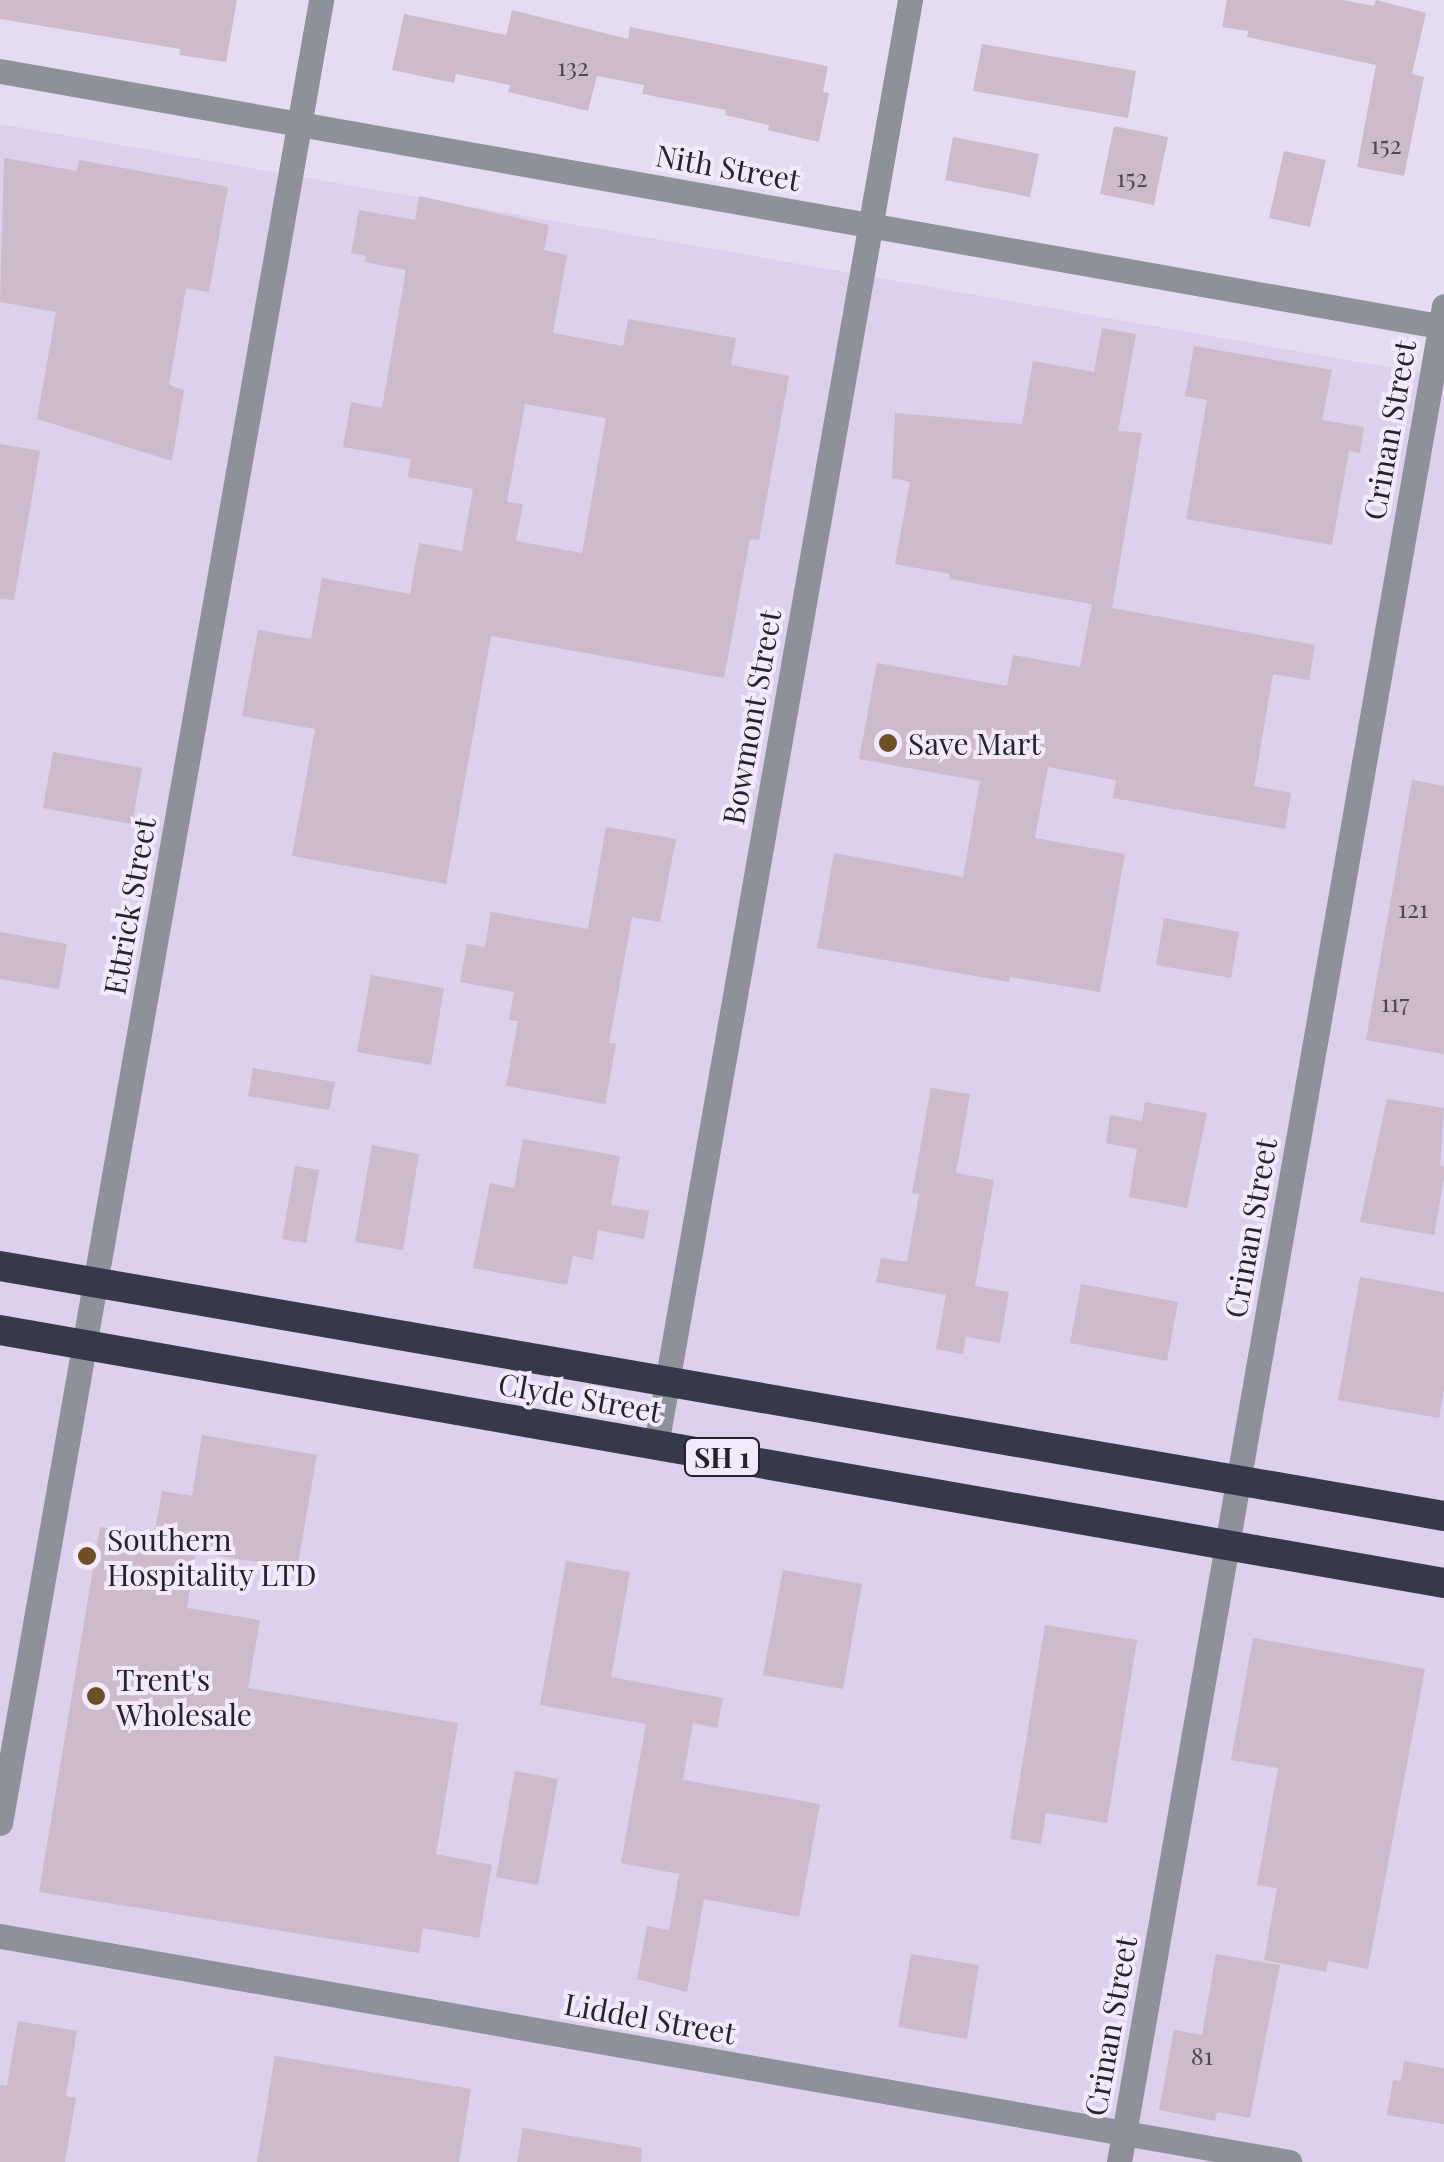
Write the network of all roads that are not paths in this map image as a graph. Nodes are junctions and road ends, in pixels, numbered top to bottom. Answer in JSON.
{"nodes":[{"id":1,"x":321,"y":0,"type":"edge"},
{"id":2,"x":910,"y":0,"type":"edge"},
{"id":3,"x":0,"y":71,"type":"edge"},
{"id":4,"x":299,"y":124,"type":"junction"},
{"id":5,"x":872,"y":226,"type":"junction"},
{"id":6,"x":1443,"y":320,"type":"edge"},
{"id":7,"x":0,"y":1266,"type":"edge"},
{"id":8,"x":96,"y":1282,"type":"junction"},
{"id":9,"x":0,"y":1330,"type":"edge"},
{"id":10,"x":84,"y":1345,"type":"junction"},
{"id":11,"x":667,"y":1383,"type":"junction"},
{"id":12,"x":656,"y":1446,"type":"junction"},
{"id":13,"x":1238,"y":1484,"type":"junction"},
{"id":14,"x":1444,"y":1516,"type":"edge"},
{"id":15,"x":1227,"y":1545,"type":"junction"},
{"id":16,"x":1444,"y":1583,"type":"edge"},
{"id":17,"x":0,"y":1824,"type":"edge"},
{"id":18,"x":0,"y":1936,"type":"edge"},
{"id":19,"x":1124,"y":2134,"type":"junction"},
{"id":20,"x":1120,"y":2162,"type":"edge"},
{"id":21,"x":1289,"y":2162,"type":"edge"}],
"edges":[{"from":1,"to":4,"type":"street","name":"Ettrick Street"},
{"from":2,"to":5,"type":"street","name":"Bowmont Street"},
{"from":3,"to":4,"type":"street","name":"Nith Street"},
{"from":4,"to":5,"type":"street","name":"Nith Street"},
{"from":4,"to":8,"type":"street","name":"Ettrick Street"},
{"from":5,"to":6,"type":"street","name":"Nith Street"},
{"from":5,"to":11,"type":"street","name":"Bowmont Street"},
{"from":6,"to":13,"type":"street","name":"Crinan Street"},
{"from":7,"to":8,"type":"highway","name":"Clyde Street","number":"SH 1"},
{"from":8,"to":10,"type":"street","name":"Ettrick Street"},
{"from":8,"to":11,"type":"highway","name":"Clyde Street","number":"SH 1"},
{"from":9,"to":10,"type":"highway","name":"Clyde Street","number":"SH 1"},
{"from":10,"to":12,"type":"highway","name":"Clyde Street","number":"SH 1"},
{"from":10,"to":17,"type":"street","name":"Ettrick Street"},
{"from":11,"to":12,"type":"street","name":"Bowmont Street"},
{"from":11,"to":13,"type":"highway","name":"Clyde Street","number":"SH 1"},
{"from":12,"to":15,"type":"highway","name":"Clyde Street","number":"SH 1"},
{"from":13,"to":14,"type":"highway","name":"Clyde Street","number":"SH 1"},
{"from":13,"to":15,"type":"street","name":"Crinan Street"},
{"from":15,"to":16,"type":"highway","name":"Clyde Street","number":"SH 1"},
{"from":15,"to":19,"type":"street","name":"Crinan Street"},
{"from":18,"to":19,"type":"street","name":"Liddel Street"},
{"from":19,"to":20,"type":"street","name":"Crinan Street"},
{"from":19,"to":21,"type":"street","name":"Liddel Street"}]}
